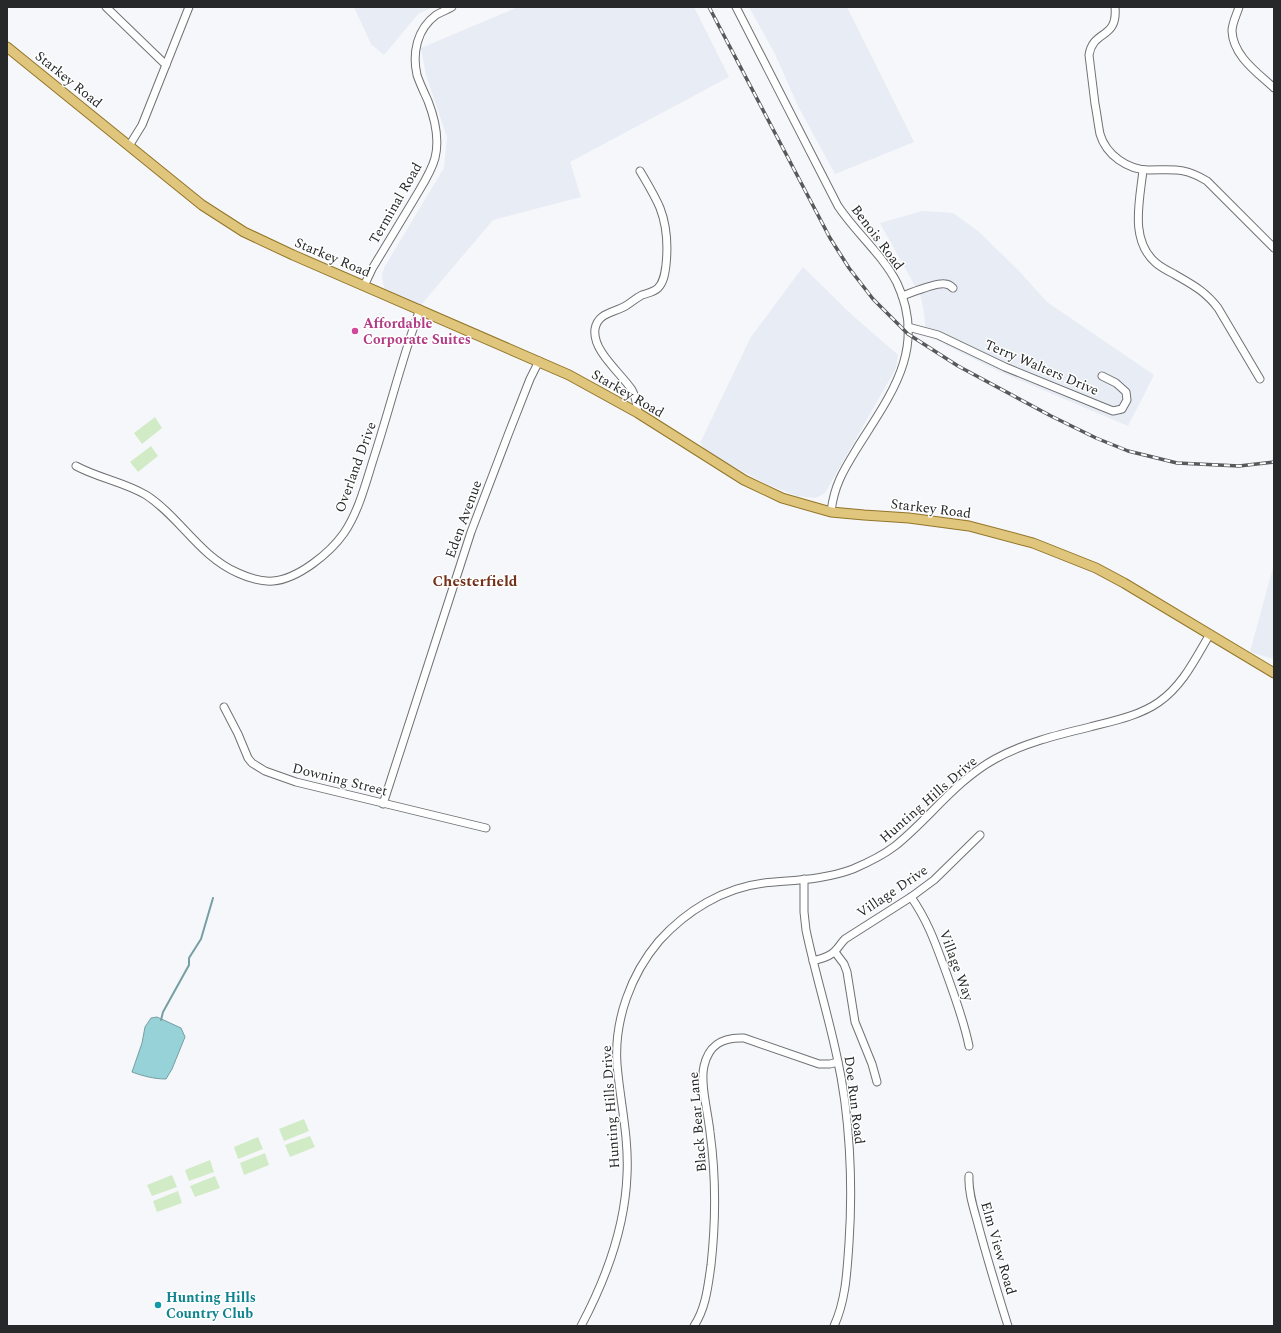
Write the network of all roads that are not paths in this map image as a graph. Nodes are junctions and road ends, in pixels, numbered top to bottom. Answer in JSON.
{"nodes":[{"id":1,"x":106,"y":7,"type":"edge"},
{"id":2,"x":189,"y":7,"type":"edge"},
{"id":3,"x":452,"y":7,"type":"edge"},
{"id":4,"x":736,"y":7,"type":"edge"},
{"id":5,"x":1115,"y":7,"type":"edge"},
{"id":6,"x":1239,"y":7,"type":"edge"},
{"id":7,"x":7,"y":47,"type":"edge"},
{"id":8,"x":166,"y":65,"type":"junction"},
{"id":9,"x":1274,"y":88,"type":"edge"},
{"id":10,"x":129,"y":146,"type":"junction"},
{"id":11,"x":1143,"y":170,"type":"junction"},
{"id":12,"x":640,"y":171,"type":"dead end"},
{"id":13,"x":1274,"y":248,"type":"edge"},
{"id":14,"x":364,"y":286,"type":"junction"},
{"id":15,"x":953,"y":288,"type":"dead end"},
{"id":16,"x":902,"y":296,"type":"junction"},
{"id":17,"x":420,"y":309,"type":"junction"},
{"id":18,"x":908,"y":327,"type":"junction"},
{"id":19,"x":539,"y":361,"type":"junction"},
{"id":20,"x":1102,"y":376,"type":"dead end"},
{"id":21,"x":1260,"y":379,"type":"dead end"},
{"id":22,"x":638,"y":413,"type":"junction"},
{"id":23,"x":76,"y":466,"type":"dead end"},
{"id":24,"x":830,"y":512,"type":"junction"},
{"id":25,"x":1210,"y":634,"type":"junction"},
{"id":26,"x":1274,"y":672,"type":"edge"},
{"id":27,"x":224,"y":707,"type":"dead end"},
{"id":28,"x":384,"y":804,"type":"junction"},
{"id":29,"x":486,"y":828,"type":"dead end"},
{"id":30,"x":980,"y":835,"type":"dead end"},
{"id":31,"x":804,"y":879,"type":"junction"},
{"id":32,"x":911,"y":897,"type":"junction"},
{"id":33,"x":835,"y":952,"type":"junction"},
{"id":34,"x":813,"y":961,"type":"junction"},
{"id":35,"x":969,"y":1046,"type":"dead end"},
{"id":36,"x":838,"y":1062,"type":"junction"},
{"id":37,"x":877,"y":1082,"type":"dead end"},
{"id":38,"x":969,"y":1176,"type":"dead end"},
{"id":39,"x":581,"y":1326,"type":"edge"},
{"id":40,"x":694,"y":1326,"type":"edge"},
{"id":41,"x":834,"y":1326,"type":"edge"},
{"id":42,"x":1008,"y":1326,"type":"edge"}],
"edges":[{"from":1,"to":8,"type":"street"},
{"from":2,"to":8,"type":"street"},
{"from":3,"to":14,"type":"street","name":"Terminal Road"},
{"from":4,"to":16,"type":"street","name":"Benois Road"},
{"from":5,"to":11,"type":"street"},
{"from":6,"to":9,"type":"street"},
{"from":7,"to":10,"type":"main road","name":"Starkey Road"},
{"from":8,"to":10,"type":"street"},
{"from":10,"to":14,"type":"main road","name":"Starkey Road"},
{"from":11,"to":13,"type":"street"},
{"from":11,"to":21,"type":"street"},
{"from":12,"to":22,"type":"street"},
{"from":14,"to":17,"type":"main road","name":"Starkey Road"},
{"from":15,"to":16,"type":"street"},
{"from":16,"to":18,"type":"street","name":"Benois Road"},
{"from":17,"to":19,"type":"main road","name":"Starkey Road"},
{"from":17,"to":23,"type":"street","name":"Overland Drive"},
{"from":18,"to":20,"type":"street","name":"Terry Walters Drive"},
{"from":18,"to":24,"type":"street","name":"Benois Road"},
{"from":19,"to":22,"type":"main road","name":"Starkey Road"},
{"from":19,"to":28,"type":"street","name":"Eden Avenue"},
{"from":22,"to":24,"type":"main road","name":"Starkey Road"},
{"from":24,"to":25,"type":"main road","name":"Starkey Road"},
{"from":25,"to":26,"type":"main road","name":"Starkey Road"},
{"from":25,"to":31,"type":"street","name":"Hunting Hills Drive"},
{"from":27,"to":28,"type":"street","name":"Downing Street"},
{"from":28,"to":29,"type":"street","name":"Downing Street"},
{"from":30,"to":32,"type":"street","name":"Village Drive"},
{"from":31,"to":34,"type":"street","name":"Doe Run Road"},
{"from":31,"to":39,"type":"street","name":"Hunting Hills Drive"},
{"from":32,"to":33,"type":"street","name":"Village Drive"},
{"from":32,"to":35,"type":"street","name":"Village Way"},
{"from":33,"to":34,"type":"street","name":"Village Drive"},
{"from":33,"to":37,"type":"street"},
{"from":34,"to":36,"type":"street","name":"Doe Run Road"},
{"from":36,"to":40,"type":"street","name":"Black Bear Lane"},
{"from":36,"to":41,"type":"street","name":"Doe Run Road"},
{"from":38,"to":42,"type":"street","name":"Elm View Road"}]}
